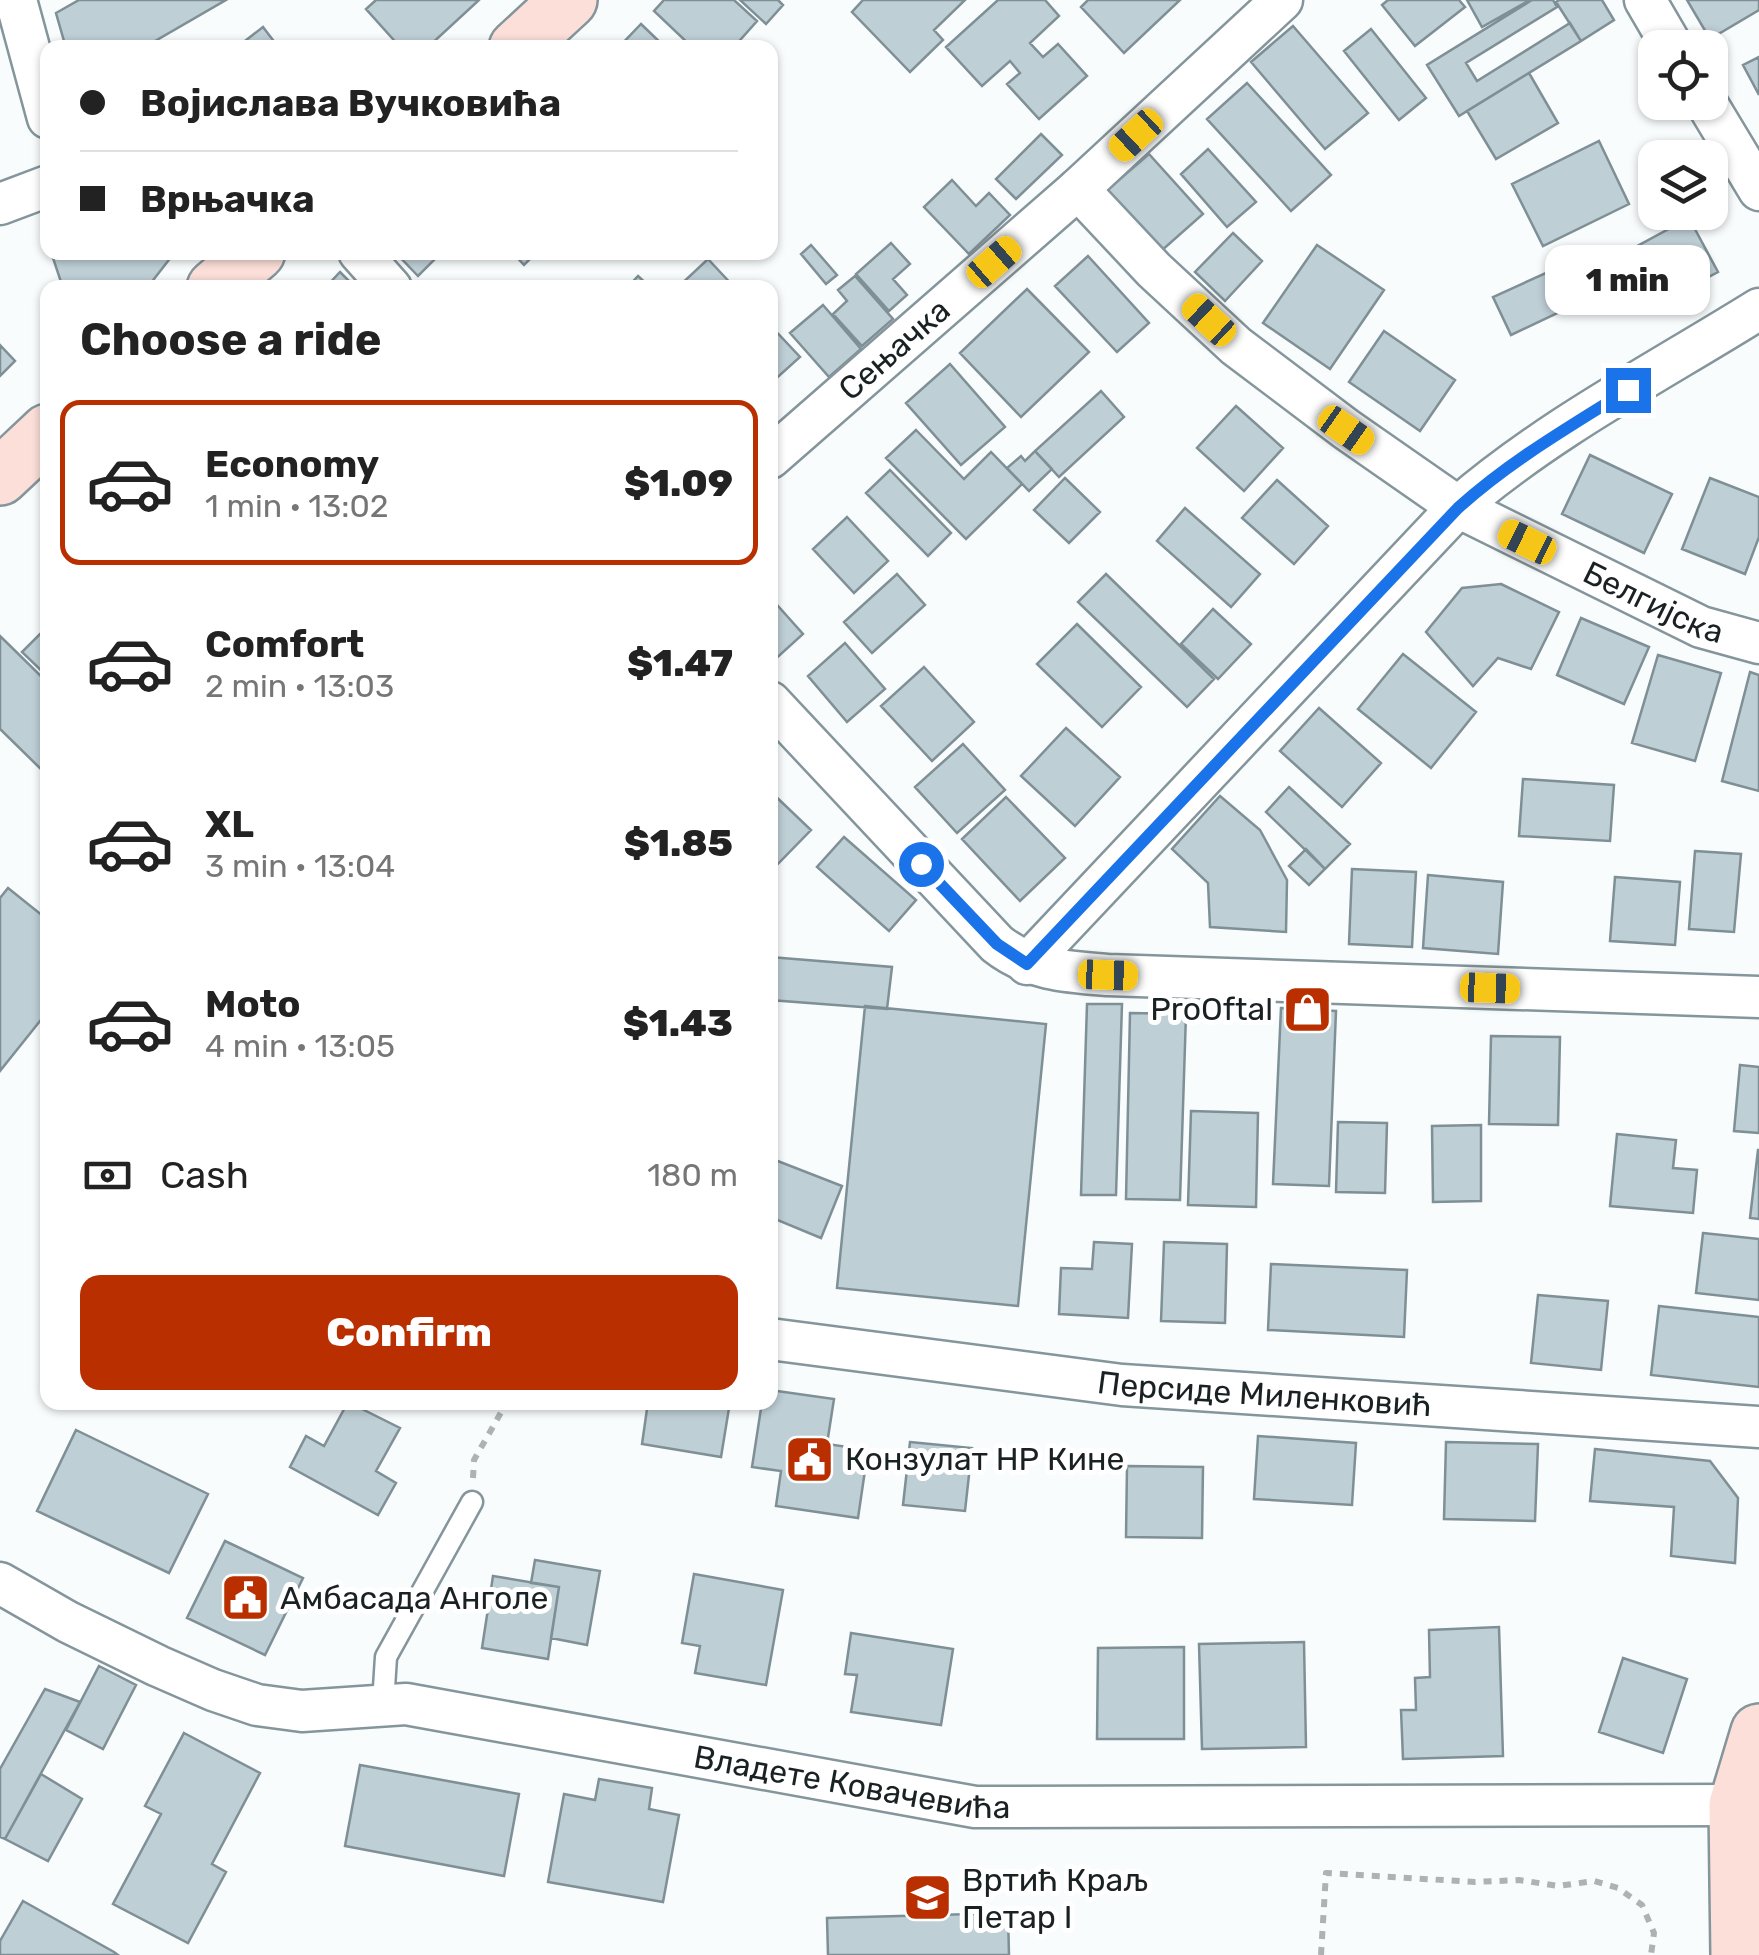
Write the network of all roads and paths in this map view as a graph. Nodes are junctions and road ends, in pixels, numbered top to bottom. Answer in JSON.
{"nodes":[{"id":1,"x":16,"y":0,"type":"edge"},
{"id":2,"x":570,"y":0,"type":"edge"},
{"id":3,"x":1282,"y":0,"type":"edge"},
{"id":4,"x":1645,"y":0,"type":"edge"},
{"id":5,"x":1662,"y":30,"type":"edge"},
{"id":6,"x":526,"y":40,"type":"edge"},
{"id":7,"x":40,"y":88,"type":"edge"},
{"id":8,"x":1717,"y":120,"type":"edge"},
{"id":9,"x":40,"y":189,"type":"edge"},
{"id":10,"x":1078,"y":189,"type":"junction"},
{"id":11,"x":1759,"y":190,"type":"edge"},
{"id":12,"x":0,"y":204,"type":"edge"},
{"id":13,"x":248,"y":260,"type":"edge"},
{"id":14,"x":366,"y":260,"type":"edge"},
{"id":15,"x":224,"y":280,"type":"edge"},
{"id":16,"x":383,"y":280,"type":"edge"},
{"id":17,"x":1759,"y":309,"type":"edge"},
{"id":18,"x":40,"y":440,"type":"edge"},
{"id":19,"x":778,"y":451,"type":"edge"},
{"id":20,"x":0,"y":477,"type":"edge"},
{"id":21,"x":1458,"y":508,"type":"junction"},
{"id":22,"x":1759,"y":642,"type":"edge"},
{"id":23,"x":778,"y":711,"type":"edge"},
{"id":24,"x":1027,"y":964,"type":"junction"},
{"id":25,"x":1759,"y":997,"type":"edge"},
{"id":26,"x":778,"y":1341,"type":"edge"},
{"id":27,"x":502,"y":1410,"type":"edge"},
{"id":28,"x":1759,"y":1427,"type":"edge"},
{"id":29,"x":474,"y":1460,"type":"dead end"},
{"id":30,"x":472,"y":1502,"type":"dead end"},
{"id":31,"x":0,"y":1583,"type":"edge"},
{"id":32,"x":383,"y":1704,"type":"junction"},
{"id":33,"x":1759,"y":1732,"type":"edge"},
{"id":34,"x":1737,"y":1805,"type":"junction"},
{"id":35,"x":1321,"y":1955,"type":"edge"},
{"id":36,"x":1651,"y":1955,"type":"edge"},
{"id":37,"x":1739,"y":1955,"type":"edge"}],
"edges":[{"from":1,"to":7,"type":"street"},
{"from":2,"to":6,"type":"street"},
{"from":3,"to":10,"type":"street","name":"Сењачка"},
{"from":4,"to":5,"type":"street"},
{"from":8,"to":11,"type":"street"},
{"from":9,"to":12,"type":"street"},
{"from":10,"to":19,"type":"street","name":"Сењачка"},
{"from":10,"to":21,"type":"street","name":"Белгијска"},
{"from":13,"to":15,"type":"street"},
{"from":14,"to":16,"type":"street"},
{"from":17,"to":21,"type":"street"},
{"from":18,"to":20,"type":"street"},
{"from":21,"to":22,"type":"street","name":"Белгијска"},
{"from":21,"to":24,"type":"street"},
{"from":23,"to":24,"type":"street"},
{"from":24,"to":25,"type":"street"},
{"from":26,"to":28,"type":"street","name":"Персиде Миленковић"},
{"from":27,"to":29,"type":"path"},
{"from":30,"to":32,"type":"lane"},
{"from":31,"to":32,"type":"street","name":"Владете Ковачевића"},
{"from":32,"to":34,"type":"street","name":"Владете Ковачевића"},
{"from":33,"to":34,"type":"street"},
{"from":34,"to":37,"type":"street"},
{"from":35,"to":36,"type":"path"}]}
